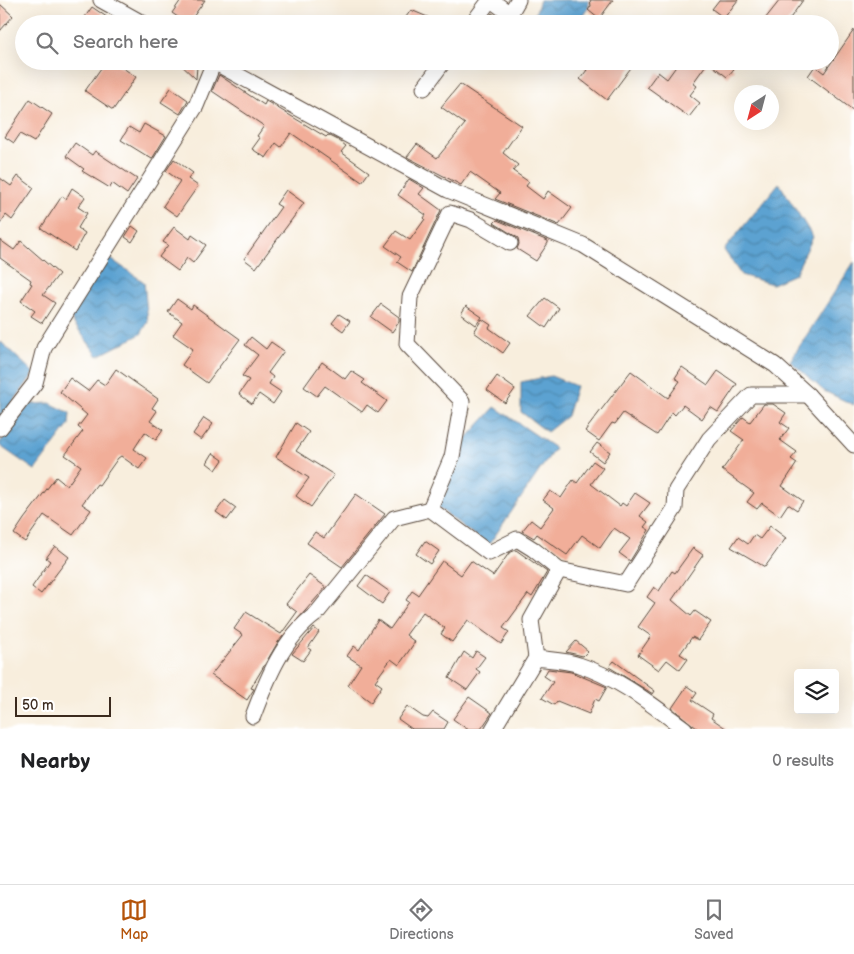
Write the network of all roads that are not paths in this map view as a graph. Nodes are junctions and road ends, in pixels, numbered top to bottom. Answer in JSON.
{"nodes":[{"id":1,"x":101,"y":0,"type":"edge"},
{"id":2,"x":490,"y":0,"type":"edge"},
{"id":3,"x":518,"y":0,"type":"edge"},
{"id":4,"x":128,"y":15,"type":"edge"},
{"id":5,"x":479,"y":15,"type":"edge"},
{"id":6,"x":210,"y":70,"type":"edge"},
{"id":7,"x":228,"y":70,"type":"edge"},
{"id":8,"x":437,"y":70,"type":"edge"},
{"id":9,"x":424,"y":88,"type":"dead end"},
{"id":10,"x":510,"y":242,"type":"dead end"},
{"id":11,"x":808,"y":395,"type":"junction"},
{"id":12,"x":0,"y":428,"type":"edge"},
{"id":13,"x":854,"y":445,"type":"edge"},
{"id":14,"x":430,"y":509,"type":"junction"},
{"id":15,"x":559,"y":570,"type":"junction"},
{"id":16,"x":536,"y":658,"type":"junction"},
{"id":17,"x":253,"y":716,"type":"dead end"},
{"id":18,"x":493,"y":729,"type":"edge"},
{"id":19,"x":686,"y":729,"type":"edge"}],
"edges":[{"from":1,"to":4,"type":"street"},
{"from":2,"to":3,"type":"street"},
{"from":2,"to":5,"type":"street"},
{"from":6,"to":12,"type":"street"},
{"from":7,"to":11,"type":"street"},
{"from":8,"to":9,"type":"street"},
{"from":10,"to":14,"type":"street"},
{"from":11,"to":13,"type":"street"},
{"from":11,"to":15,"type":"street"},
{"from":14,"to":15,"type":"street"},
{"from":14,"to":17,"type":"street"},
{"from":15,"to":16,"type":"street"},
{"from":16,"to":18,"type":"street"},
{"from":16,"to":19,"type":"street"}]}
